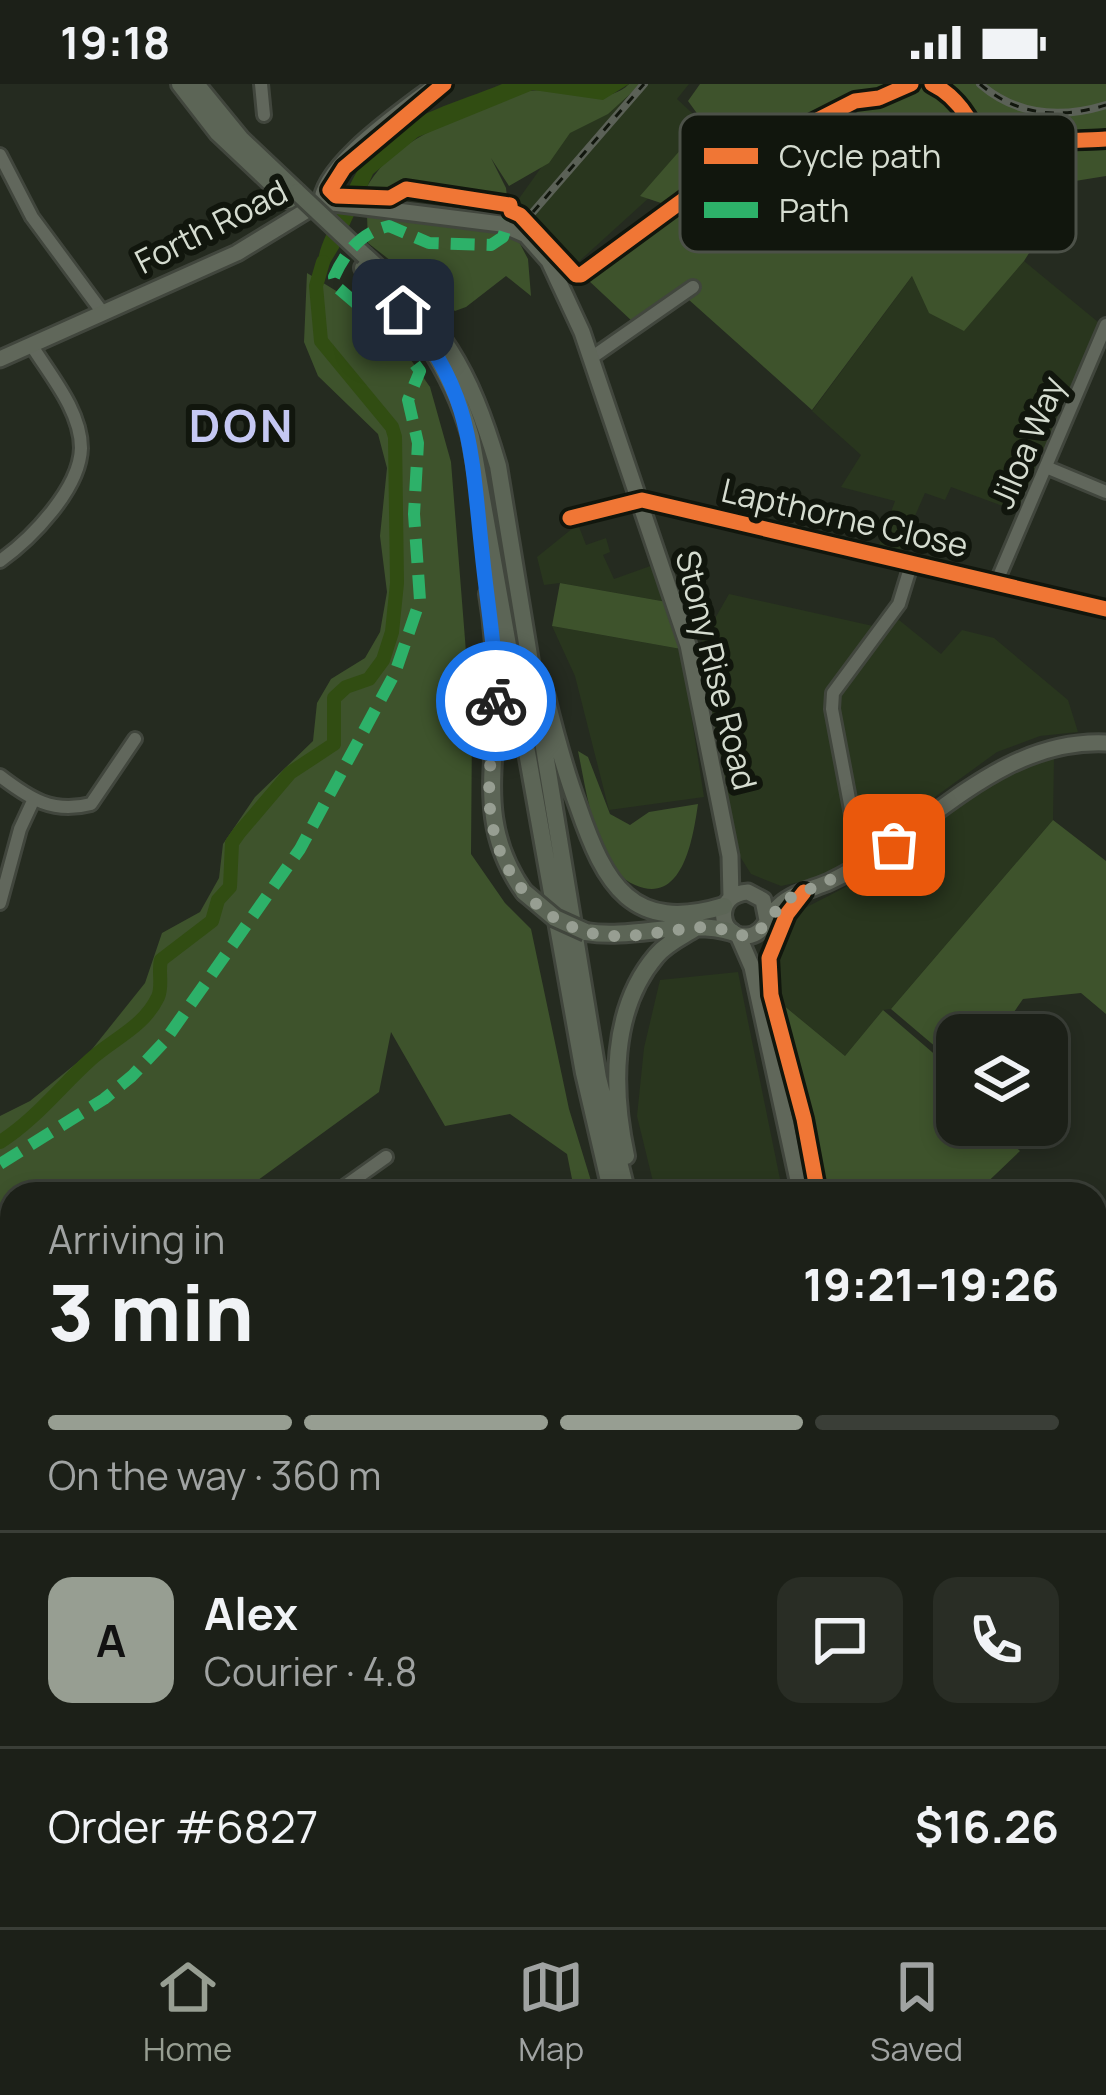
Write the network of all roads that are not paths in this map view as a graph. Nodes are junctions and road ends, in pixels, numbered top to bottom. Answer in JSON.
{"nodes":[{"id":1,"x":181,"y":84,"type":"edge"},
{"id":2,"x":196,"y":84,"type":"edge"},
{"id":3,"x":261,"y":84,"type":"edge"},
{"id":4,"x":435,"y":84,"type":"edge"},
{"id":5,"x":264,"y":115,"type":"dead end"},
{"id":6,"x":0,"y":154,"type":"edge"},
{"id":7,"x":293,"y":196,"type":"junction"},
{"id":8,"x":326,"y":204,"type":"junction"},
{"id":9,"x":362,"y":260,"type":"junction"},
{"id":10,"x":693,"y":287,"type":"dead end"},
{"id":11,"x":103,"y":313,"type":"junction"},
{"id":12,"x":1106,"y":325,"type":"edge"},
{"id":13,"x":32,"y":346,"type":"junction"},
{"id":14,"x":591,"y":358,"type":"junction"},
{"id":15,"x":0,"y":359,"type":"edge"},
{"id":16,"x":1088,"y":368,"type":"junction"},
{"id":17,"x":1106,"y":375,"type":"edge"},
{"id":18,"x":473,"y":450,"type":"junction"},
{"id":19,"x":1046,"y":467,"type":"junction"},
{"id":20,"x":1106,"y":492,"type":"edge"},
{"id":21,"x":642,"y":500,"type":"junction"},
{"id":22,"x":570,"y":518,"type":"dead end"},
{"id":23,"x":510,"y":545,"type":"junction"},
{"id":24,"x":0,"y":561,"type":"edge"},
{"id":25,"x":911,"y":566,"type":"junction"},
{"id":26,"x":997,"y":581,"type":"junction"},
{"id":27,"x":1106,"y":610,"type":"edge"},
{"id":28,"x":135,"y":739,"type":"dead end"},
{"id":29,"x":1106,"y":743,"type":"edge"},
{"id":30,"x":0,"y":776,"type":"edge"},
{"id":31,"x":33,"y":801,"type":"junction"},
{"id":32,"x":730,"y":856,"type":"junction"},
{"id":33,"x":866,"y":864,"type":"junction"},
{"id":34,"x":804,"y":892,"type":"junction"},
{"id":35,"x":753,"y":894,"type":"junction"},
{"id":36,"x":728,"y":901,"type":"junction"},
{"id":37,"x":0,"y":903,"type":"edge"},
{"id":38,"x":762,"y":927,"type":"junction"},
{"id":39,"x":694,"y":928,"type":"junction"},
{"id":40,"x":735,"y":933,"type":"junction"},
{"id":41,"x":752,"y":967,"type":"junction"},
{"id":42,"x":386,"y":1157,"type":"dead end"},
{"id":43,"x":351,"y":1182,"type":"edge"},
{"id":44,"x":609,"y":1182,"type":"edge"},
{"id":45,"x":628,"y":1182,"type":"edge"},
{"id":46,"x":629,"y":1182,"type":"edge"},
{"id":47,"x":798,"y":1182,"type":"edge"}],
"edges":[{"from":1,"to":7,"type":"highway"},
{"from":2,"to":7,"type":"highway"},
{"from":3,"to":5,"type":"street"},
{"from":4,"to":8,"type":"street"},
{"from":6,"to":11,"type":"street"},
{"from":7,"to":9,"type":"highway"},
{"from":8,"to":11,"type":"main road","name":"Forth Road"},
{"from":8,"to":14,"type":"main road","name":"Forth Road"},
{"from":9,"to":18,"type":"highway"},
{"from":9,"to":23,"type":"highway"},
{"from":10,"to":14,"type":"street"},
{"from":11,"to":13,"type":"main road","name":"Forth Road"},
{"from":12,"to":16,"type":"street","name":"Jiloa Way"},
{"from":13,"to":15,"type":"main road","name":"Forth Road"},
{"from":13,"to":24,"type":"street"},
{"from":14,"to":21,"type":"main road","name":"Forth Road"},
{"from":16,"to":17,"type":"street"},
{"from":16,"to":19,"type":"street","name":"Jiloa Way"},
{"from":18,"to":39,"type":"highway","bridge":true},
{"from":18,"to":44,"type":"highway"},
{"from":19,"to":20,"type":"street"},
{"from":19,"to":26,"type":"street","name":"Jiloa Way"},
{"from":21,"to":22,"type":"street","name":"Lapthorne Close"},
{"from":21,"to":25,"type":"street","name":"Lapthorne Close"},
{"from":21,"to":32,"type":"main road","name":"Stony Rise Road"},
{"from":23,"to":36,"type":"highway"},
{"from":23,"to":45,"type":"highway"},
{"from":25,"to":26,"type":"street","name":"Lapthorne Close"},
{"from":25,"to":33,"type":"street"},
{"from":26,"to":27,"type":"street","name":"Lapthorne Close"},
{"from":28,"to":31,"type":"street"},
{"from":29,"to":33,"type":"main road"},
{"from":30,"to":31,"type":"street"},
{"from":31,"to":37,"type":"street"},
{"from":32,"to":35,"type":"main road","name":"Stony Rise Road"},
{"from":32,"to":36,"type":"main road","name":"Stony Rise Road"},
{"from":33,"to":34,"type":"main road"},
{"from":34,"to":35,"type":"main road"},
{"from":34,"to":38,"type":"main road"},
{"from":35,"to":36,"type":"main road"},
{"from":35,"to":38,"type":"main road"},
{"from":36,"to":40,"type":"main road"},
{"from":38,"to":40,"type":"main road"},
{"from":38,"to":41,"type":"main road"},
{"from":39,"to":40,"type":"highway"},
{"from":39,"to":46,"type":"highway"},
{"from":40,"to":41,"type":"main road"},
{"from":41,"to":47,"type":"main road"},
{"from":42,"to":43,"type":"street"}]}
